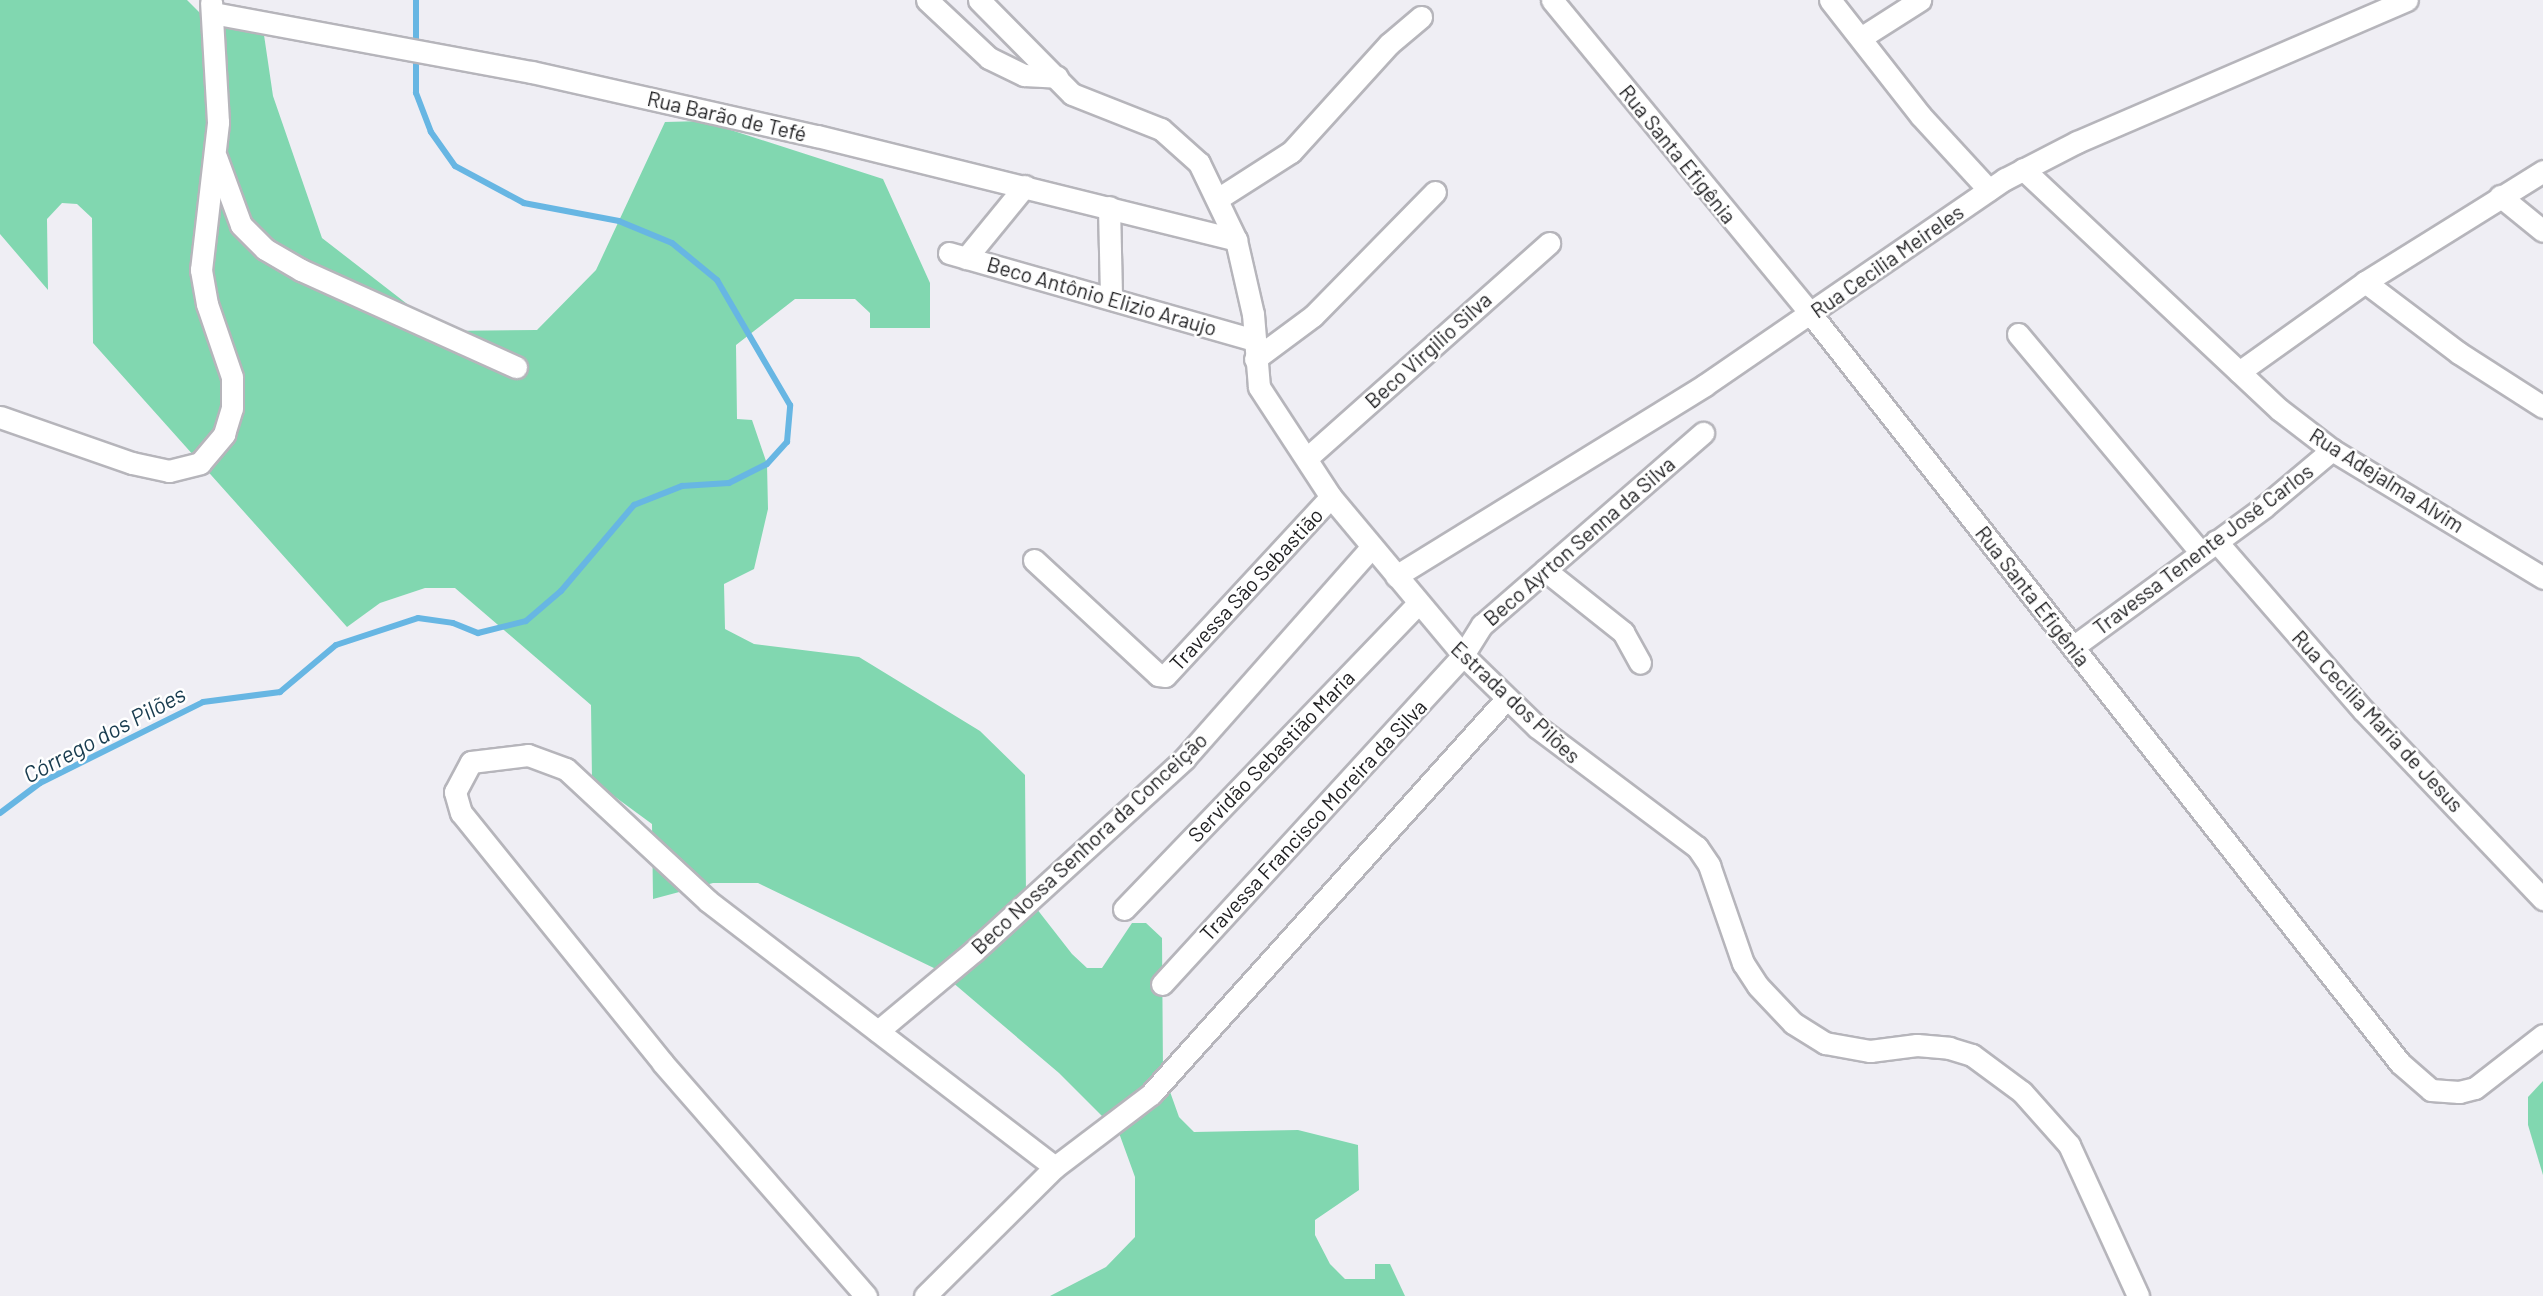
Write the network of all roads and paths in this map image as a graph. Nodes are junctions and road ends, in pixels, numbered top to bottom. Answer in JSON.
{"nodes":[{"id":1,"x":927,"y":0,"type":"edge"},
{"id":2,"x":979,"y":0,"type":"edge"},
{"id":3,"x":1552,"y":0,"type":"edge"},
{"id":4,"x":1830,"y":0,"type":"edge"},
{"id":5,"x":1920,"y":0,"type":"edge"},
{"id":6,"x":2396,"y":2,"type":"edge"},
{"id":7,"x":212,"y":6,"type":"edge"},
{"id":8,"x":1421,"y":17,"type":"dead end"},
{"id":9,"x":1862,"y":37,"type":"junction"},
{"id":10,"x":1057,"y":77,"type":"junction"},
{"id":11,"x":215,"y":155,"type":"junction"},
{"id":12,"x":2023,"y":169,"type":"junction"},
{"id":13,"x":2543,"y":171,"type":"edge"},
{"id":14,"x":1025,"y":186,"type":"junction"},
{"id":15,"x":1989,"y":190,"type":"junction"},
{"id":16,"x":1435,"y":192,"type":"dead end"},
{"id":17,"x":2500,"y":196,"type":"junction"},
{"id":18,"x":1219,"y":198,"type":"junction"},
{"id":19,"x":1109,"y":207,"type":"junction"},
{"id":20,"x":2543,"y":231,"type":"edge"},
{"id":21,"x":1236,"y":240,"type":"junction"},
{"id":22,"x":1549,"y":243,"type":"dead end"},
{"id":23,"x":2365,"y":282,"type":"junction"},
{"id":24,"x":1111,"y":296,"type":"junction"},
{"id":25,"x":1811,"y":314,"type":"junction"},
{"id":26,"x":2018,"y":334,"type":"dead end"},
{"id":27,"x":1255,"y":350,"type":"junction"},
{"id":28,"x":516,"y":367,"type":"dead end"},
{"id":29,"x":2239,"y":372,"type":"junction"},
{"id":30,"x":2543,"y":407,"type":"edge"},
{"id":31,"x":0,"y":417,"type":"edge"},
{"id":32,"x":1703,"y":433,"type":"dead end"},
{"id":33,"x":2332,"y":450,"type":"junction"},
{"id":34,"x":1307,"y":458,"type":"junction"},
{"id":35,"x":1331,"y":497,"type":"junction"},
{"id":36,"x":2208,"y":546,"type":"junction"},
{"id":37,"x":1371,"y":548,"type":"junction"},
{"id":38,"x":1034,"y":560,"type":"dead end"},
{"id":39,"x":1545,"y":570,"type":"junction"},
{"id":40,"x":1396,"y":576,"type":"junction"},
{"id":41,"x":2543,"y":578,"type":"edge"},
{"id":42,"x":1418,"y":604,"type":"junction"},
{"id":43,"x":2073,"y":647,"type":"junction"},
{"id":44,"x":1464,"y":655,"type":"junction"},
{"id":45,"x":1640,"y":663,"type":"dead end"},
{"id":46,"x":1507,"y":698,"type":"junction"},
{"id":47,"x":2543,"y":899,"type":"edge"},
{"id":48,"x":1124,"y":909,"type":"dead end"},
{"id":49,"x":1161,"y":984,"type":"dead end"},
{"id":50,"x":878,"y":1031,"type":"junction"},
{"id":51,"x":2543,"y":1035,"type":"edge"},
{"id":52,"x":1055,"y":1167,"type":"junction"},
{"id":53,"x":866,"y":1296,"type":"edge"},
{"id":54,"x":925,"y":1296,"type":"edge"},
{"id":55,"x":2138,"y":1296,"type":"edge"}],
"edges":[{"from":1,"to":10,"type":"street"},
{"from":2,"to":10,"type":"street","name":"Estrada dos Pilões"},
{"from":3,"to":25,"type":"street","name":"Rua Santa Efigênia"},
{"from":4,"to":9,"type":"street"},
{"from":5,"to":9,"type":"street"},
{"from":6,"to":12,"type":"street","name":"Rua Cecilia Meireles"},
{"from":7,"to":11,"type":"street"},
{"from":7,"to":14,"type":"street","name":"Rua Barão de Tefé"},
{"from":8,"to":18,"type":"street"},
{"from":9,"to":15,"type":"street"},
{"from":10,"to":18,"type":"street","name":"Estrada dos Pilões"},
{"from":11,"to":28,"type":"street"},
{"from":11,"to":31,"type":"street"},
{"from":12,"to":15,"type":"street","name":"Rua Cecilia Meireles"},
{"from":12,"to":29,"type":"street","name":"Rua Adejalma Alvim"},
{"from":13,"to":17,"type":"street"},
{"from":14,"to":19,"type":"street","name":"Rua Barão de Tefé"},
{"from":14,"to":24,"type":"street","name":"Beco Antônio Elizio Araujo"},
{"from":15,"to":25,"type":"street","name":"Rua Cecilia Meireles"},
{"from":16,"to":27,"type":"street"},
{"from":17,"to":20,"type":"street"},
{"from":17,"to":23,"type":"street"},
{"from":18,"to":21,"type":"street","name":"Estrada dos Pilões"},
{"from":19,"to":21,"type":"street","name":"Rua Barão de Tefé"},
{"from":19,"to":24,"type":"street"},
{"from":21,"to":27,"type":"street","name":"Estrada dos Pilões"},
{"from":22,"to":34,"type":"street","name":"Beco Virgilio Silva"},
{"from":23,"to":29,"type":"street"},
{"from":23,"to":30,"type":"street"},
{"from":24,"to":27,"type":"street","name":"Beco Antônio Elizio Araujo"},
{"from":25,"to":40,"type":"street","name":"Rua Cecilia Meireles"},
{"from":25,"to":43,"type":"street","name":"Rua Santa Efigênia"},
{"from":26,"to":36,"type":"street","name":"Rua Cecilia Maria de Jesus"},
{"from":27,"to":34,"type":"street","name":"Estrada dos Pilões"},
{"from":29,"to":33,"type":"street","name":"Rua Adejalma Alvim"},
{"from":32,"to":39,"type":"street","name":"Beco Ayrton Senna da Silva"},
{"from":33,"to":36,"type":"street","name":"Travessa Tenente José Carlos"},
{"from":33,"to":41,"type":"street","name":"Rua Adejalma Alvim"},
{"from":34,"to":35,"type":"street","name":"Estrada dos Pilões"},
{"from":35,"to":37,"type":"street","name":"Estrada dos Pilões"},
{"from":35,"to":38,"type":"street","name":"Travessa São Sebastião"},
{"from":36,"to":43,"type":"street","name":"Travessa Tenente José Carlos"},
{"from":36,"to":47,"type":"street","name":"Rua Cecilia Maria de Jesus"},
{"from":37,"to":40,"type":"street","name":"Estrada dos Pilões"},
{"from":37,"to":50,"type":"street","name":"Beco Nossa Senhora da Conceição"},
{"from":39,"to":44,"type":"street","name":"Beco Ayrton Senna da Silva"},
{"from":39,"to":45,"type":"street"},
{"from":40,"to":42,"type":"street","name":"Estrada dos Pilões"},
{"from":42,"to":44,"type":"street","name":"Estrada dos Pilões"},
{"from":42,"to":48,"type":"street","name":"Servidão Sebastião Maria"},
{"from":43,"to":51,"type":"street","name":"Rua Santa Efigênia"},
{"from":44,"to":46,"type":"street","name":"Estrada dos Pilões"},
{"from":44,"to":49,"type":"street","name":"Travessa Francisco Moreira da Silva"},
{"from":46,"to":52,"type":"street"},
{"from":46,"to":55,"type":"street","name":"Estrada dos Pilões"},
{"from":50,"to":52,"type":"street"},
{"from":50,"to":53,"type":"street"},
{"from":52,"to":54,"type":"street"}]}
